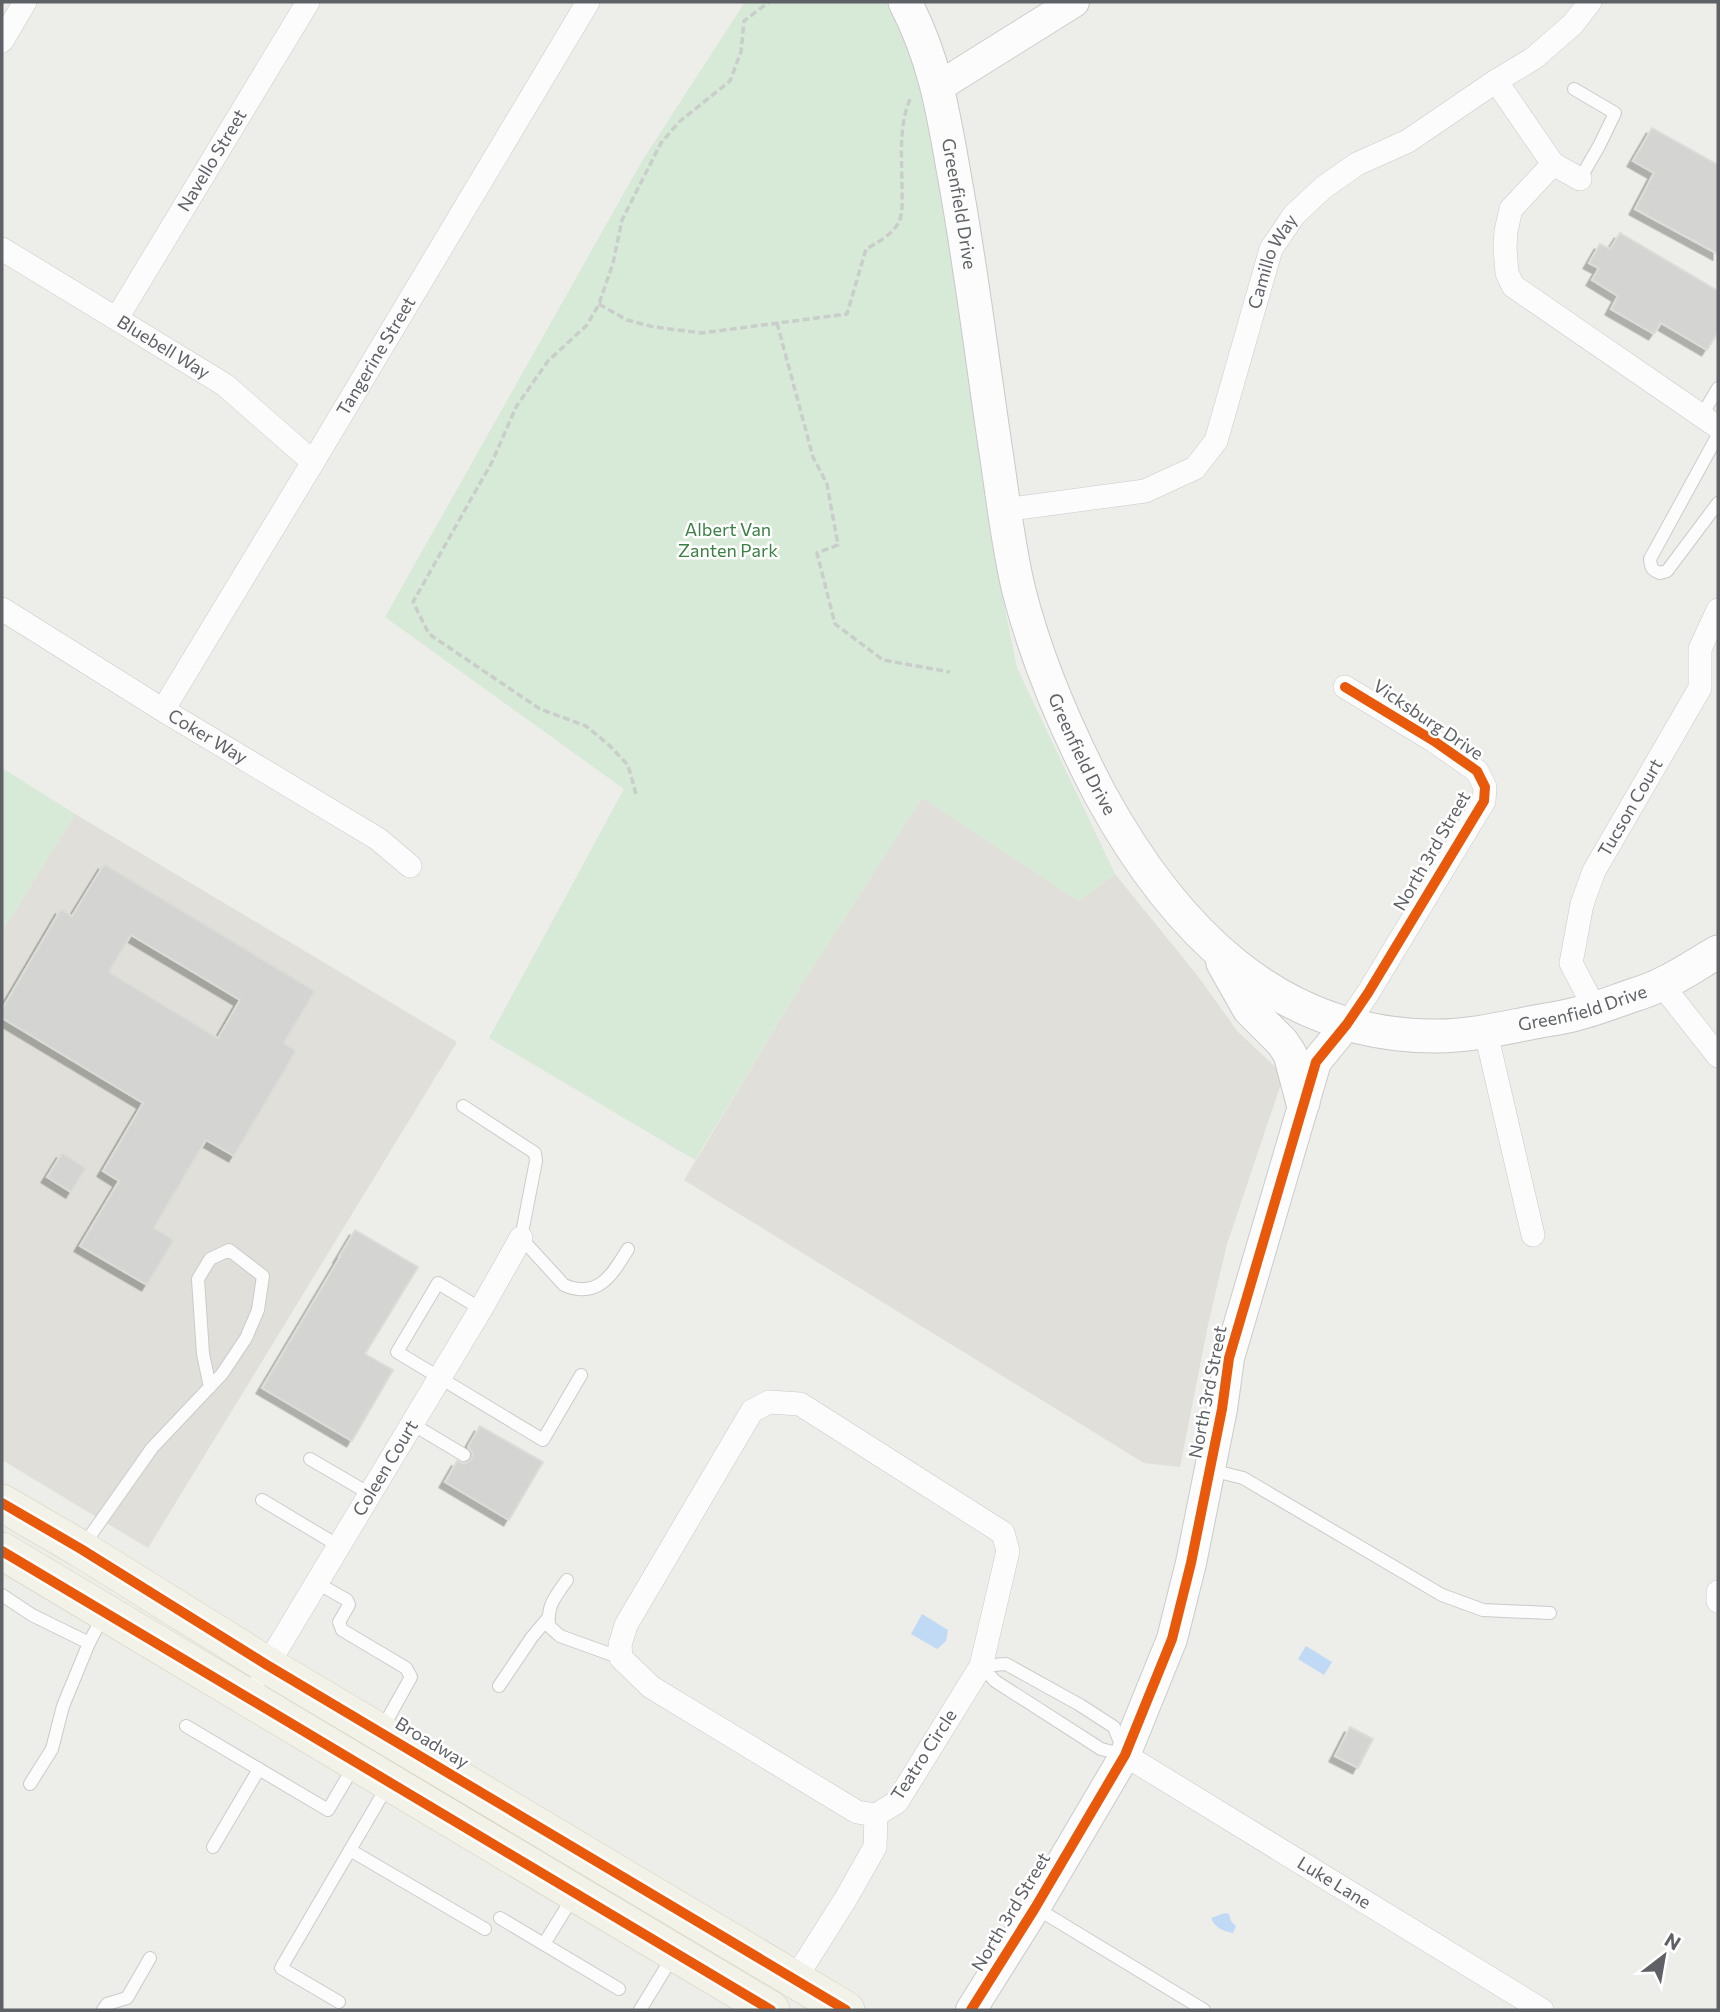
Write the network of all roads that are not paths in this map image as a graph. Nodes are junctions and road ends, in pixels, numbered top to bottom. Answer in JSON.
{"nodes":[{"id":1,"x":308,"y":2,"type":"edge"},
{"id":2,"x":587,"y":2,"type":"edge"},
{"id":3,"x":905,"y":2,"type":"edge"},
{"id":4,"x":1074,"y":2,"type":"edge"},
{"id":5,"x":1590,"y":2,"type":"edge"},
{"id":6,"x":15,"y":6,"type":"edge"},
{"id":7,"x":2,"y":41,"type":"edge"},
{"id":8,"x":1496,"y":81,"type":"junction"},
{"id":9,"x":939,"y":87,"type":"junction"},
{"id":10,"x":1574,"y":89,"type":"dead end"},
{"id":11,"x":1553,"y":164,"type":"junction"},
{"id":12,"x":1580,"y":179,"type":"joint"},
{"id":13,"x":2,"y":249,"type":"edge"},
{"id":14,"x":117,"y":318,"type":"junction"},
{"id":15,"x":1718,"y":388,"type":"edge"},
{"id":16,"x":1710,"y":421,"type":"edge"},
{"id":17,"x":1718,"y":435,"type":"edge"},
{"id":18,"x":313,"y":462,"type":"junction"},
{"id":19,"x":1718,"y":503,"type":"edge"},
{"id":20,"x":1004,"y":510,"type":"junction"},
{"id":21,"x":2,"y":608,"type":"edge"},
{"id":22,"x":1718,"y":610,"type":"edge"},
{"id":23,"x":1345,"y":687,"type":"dead end"},
{"id":24,"x":163,"y":710,"type":"junction"},
{"id":25,"x":1485,"y":787,"type":"joint"},
{"id":26,"x":410,"y":866,"type":"dead end"},
{"id":27,"x":1215,"y":949,"type":"junction"},
{"id":28,"x":1718,"y":952,"type":"edge"},
{"id":29,"x":1662,"y":985,"type":"junction"},
{"id":30,"x":1595,"y":1009,"type":"junction"},
{"id":31,"x":1347,"y":1024,"type":"junction"},
{"id":32,"x":1486,"y":1033,"type":"junction"},
{"id":33,"x":1718,"y":1056,"type":"edge"},
{"id":34,"x":1303,"y":1103,"type":"junction"},
{"id":35,"x":463,"y":1106,"type":"dead end"},
{"id":36,"x":1533,"y":1234,"type":"dead end"},
{"id":37,"x":521,"y":1238,"type":"junction"},
{"id":38,"x":628,"y":1249,"type":"dead end"},
{"id":39,"x":481,"y":1309,"type":"junction"},
{"id":40,"x":581,"y":1375,"type":"dead end"},
{"id":41,"x":439,"y":1379,"type":"junction"},
{"id":42,"x":210,"y":1387,"type":"junction"},
{"id":43,"x":412,"y":1424,"type":"junction"},
{"id":44,"x":464,"y":1455,"type":"dead end"},
{"id":45,"x":310,"y":1459,"type":"dead end"},
{"id":46,"x":1210,"y":1470,"type":"junction"},
{"id":47,"x":370,"y":1494,"type":"junction"},
{"id":48,"x":262,"y":1500,"type":"dead end"},
{"id":49,"x":2,"y":1503,"type":"edge"},
{"id":50,"x":339,"y":1546,"type":"junction"},
{"id":51,"x":81,"y":1549,"type":"junction"},
{"id":52,"x":2,"y":1551,"type":"edge"},
{"id":53,"x":567,"y":1580,"type":"dead end"},
{"id":54,"x":317,"y":1583,"type":"junction"},
{"id":55,"x":1718,"y":1592,"type":"edge"},
{"id":56,"x":2,"y":1595,"type":"edge"},
{"id":57,"x":1718,"y":1601,"type":"edge"},
{"id":58,"x":1550,"y":1613,"type":"dead end"},
{"id":59,"x":548,"y":1618,"type":"junction"},
{"id":60,"x":97,"y":1628,"type":"junction"},
{"id":61,"x":621,"y":1658,"type":"junction"},
{"id":62,"x":267,"y":1665,"type":"junction"},
{"id":63,"x":981,"y":1665,"type":"junction"},
{"id":64,"x":499,"y":1686,"type":"dead end"},
{"id":65,"x":248,"y":1698,"type":"junction"},
{"id":66,"x":186,"y":1726,"type":"dead end"},
{"id":67,"x":380,"y":1732,"type":"junction"},
{"id":68,"x":1125,"y":1755,"type":"junction"},
{"id":69,"x":356,"y":1762,"type":"junction"},
{"id":70,"x":259,"y":1769,"type":"junction"},
{"id":71,"x":390,"y":1782,"type":"junction"},
{"id":72,"x":30,"y":1784,"type":"dead end"},
{"id":73,"x":876,"y":1815,"type":"junction"},
{"id":74,"x":213,"y":1847,"type":"dead end"},
{"id":75,"x":350,"y":1850,"type":"junction"},
{"id":76,"x":575,"y":1893,"type":"junction"},
{"id":77,"x":1035,"y":1908,"type":"junction"},
{"id":78,"x":500,"y":1918,"type":"dead end"},
{"id":79,"x":485,"y":1929,"type":"dead end"},
{"id":80,"x":544,"y":1944,"type":"junction"},
{"id":81,"x":675,"y":1953,"type":"junction"},
{"id":82,"x":150,"y":1958,"type":"dead end"},
{"id":83,"x":795,"y":1979,"type":"junction"},
{"id":84,"x":619,"y":1989,"type":"dead end"},
{"id":85,"x":339,"y":2002,"type":"dead end"},
{"id":86,"x":103,"y":2010,"type":"edge"},
{"id":87,"x":640,"y":2010,"type":"edge"},
{"id":88,"x":771,"y":2010,"type":"edge"},
{"id":89,"x":846,"y":2010,"type":"edge"},
{"id":90,"x":971,"y":2010,"type":"edge"},
{"id":91,"x":1204,"y":2010,"type":"edge"},
{"id":92,"x":1542,"y":2010,"type":"edge"}],
"edges":[{"from":1,"to":14,"type":"street","name":"Navello Street"},
{"from":2,"to":18,"type":"street","name":"Tangerine Street"},
{"from":3,"to":9,"type":"main road","name":"Greenfield Drive"},
{"from":4,"to":9,"type":"street"},
{"from":5,"to":8,"type":"street","name":"Camillo Way"},
{"from":6,"to":7,"type":"street"},
{"from":8,"to":11,"type":"street"},
{"from":8,"to":20,"type":"street","name":"Camillo Way"},
{"from":9,"to":20,"type":"main road","name":"Greenfield Drive"},
{"from":10,"to":12,"type":"lane"},
{"from":11,"to":12,"type":"street"},
{"from":11,"to":16,"type":"street"},
{"from":13,"to":14,"type":"street","name":"Bluebell Way"},
{"from":14,"to":18,"type":"street","name":"Bluebell Way"},
{"from":15,"to":16,"type":"lane"},
{"from":17,"to":19,"type":"lane"},
{"from":18,"to":24,"type":"street","name":"Tangerine Street"},
{"from":20,"to":27,"type":"main road","name":"Greenfield Drive"},
{"from":21,"to":24,"type":"street","name":"Coker Way"},
{"from":22,"to":30,"type":"street","name":"Tucson Court"},
{"from":23,"to":25,"type":"street","name":"Vicksburg Drive"},
{"from":24,"to":26,"type":"street","name":"Coker Way"},
{"from":25,"to":31,"type":"street","name":"North 3rd Street"},
{"from":27,"to":31,"type":"main road","name":"Greenfield Drive"},
{"from":27,"to":34,"type":"main road"},
{"from":28,"to":29,"type":"main road","name":"Greenfield Drive"},
{"from":29,"to":30,"type":"main road","name":"Greenfield Drive"},
{"from":29,"to":33,"type":"street"},
{"from":30,"to":32,"type":"main road","name":"Greenfield Drive"},
{"from":31,"to":32,"type":"main road","name":"Greenfield Drive"},
{"from":31,"to":34,"type":"street","name":"North 3rd Street"},
{"from":32,"to":36,"type":"street"},
{"from":34,"to":46,"type":"street","name":"North 3rd Street"},
{"from":35,"to":37,"type":"lane"},
{"from":37,"to":38,"type":"lane"},
{"from":37,"to":39,"type":"street","name":"Coleen Court"},
{"from":39,"to":41,"type":"street","name":"Coleen Court"},
{"from":39,"to":41,"type":"lane"},
{"from":40,"to":41,"type":"lane"},
{"from":41,"to":43,"type":"street","name":"Coleen Court"},
{"from":42,"to":42,"type":"lane"},
{"from":42,"to":51,"type":"lane"},
{"from":43,"to":44,"type":"lane"},
{"from":43,"to":47,"type":"street","name":"Coleen Court"},
{"from":45,"to":47,"type":"lane"},
{"from":46,"to":58,"type":"lane"},
{"from":46,"to":68,"type":"street","name":"North 3rd Street"},
{"from":47,"to":50,"type":"street","name":"Coleen Court"},
{"from":48,"to":50,"type":"lane"},
{"from":49,"to":51,"type":"main road","name":"Broadway"},
{"from":50,"to":54,"type":"street","name":"Coleen Court"},
{"from":51,"to":62,"type":"main road","name":"Broadway"},
{"from":52,"to":60,"type":"main road"},
{"from":53,"to":59,"type":"lane"},
{"from":54,"to":62,"type":"street","name":"Coleen Court"},
{"from":54,"to":67,"type":"lane"},
{"from":55,"to":57,"type":"street"},
{"from":56,"to":60,"type":"lane"},
{"from":59,"to":61,"type":"lane"},
{"from":59,"to":64,"type":"lane"},
{"from":60,"to":65,"type":"main road"},
{"from":60,"to":72,"type":"lane"},
{"from":61,"to":63,"type":"street","name":"Teatro Circle"},
{"from":61,"to":73,"type":"street","name":"Teatro Circle"},
{"from":62,"to":65,"type":"street","name":"Coleen Court"},
{"from":62,"to":67,"type":"main road","name":"Broadway"},
{"from":63,"to":68,"type":"lane"},
{"from":63,"to":68,"type":"lane"},
{"from":63,"to":73,"type":"street","name":"Teatro Circle"},
{"from":65,"to":69,"type":"main road"},
{"from":66,"to":70,"type":"lane"},
{"from":67,"to":83,"type":"main road","name":"Broadway"},
{"from":68,"to":77,"type":"street","name":"North 3rd Street"},
{"from":68,"to":92,"type":"street","name":"Luke Lane"},
{"from":69,"to":70,"type":"lane"},
{"from":69,"to":71,"type":"main road"},
{"from":70,"to":74,"type":"lane"},
{"from":71,"to":75,"type":"lane"},
{"from":71,"to":76,"type":"main road"},
{"from":73,"to":83,"type":"street"},
{"from":75,"to":79,"type":"lane"},
{"from":75,"to":85,"type":"lane"},
{"from":76,"to":80,"type":"lane"},
{"from":76,"to":81,"type":"main road"},
{"from":77,"to":90,"type":"street","name":"North 3rd Street"},
{"from":77,"to":91,"type":"lane"},
{"from":78,"to":80,"type":"lane"},
{"from":80,"to":84,"type":"lane"},
{"from":81,"to":87,"type":"lane"},
{"from":81,"to":88,"type":"main road"},
{"from":82,"to":86,"type":"lane"},
{"from":83,"to":89,"type":"main road","name":"Broadway"}]}
